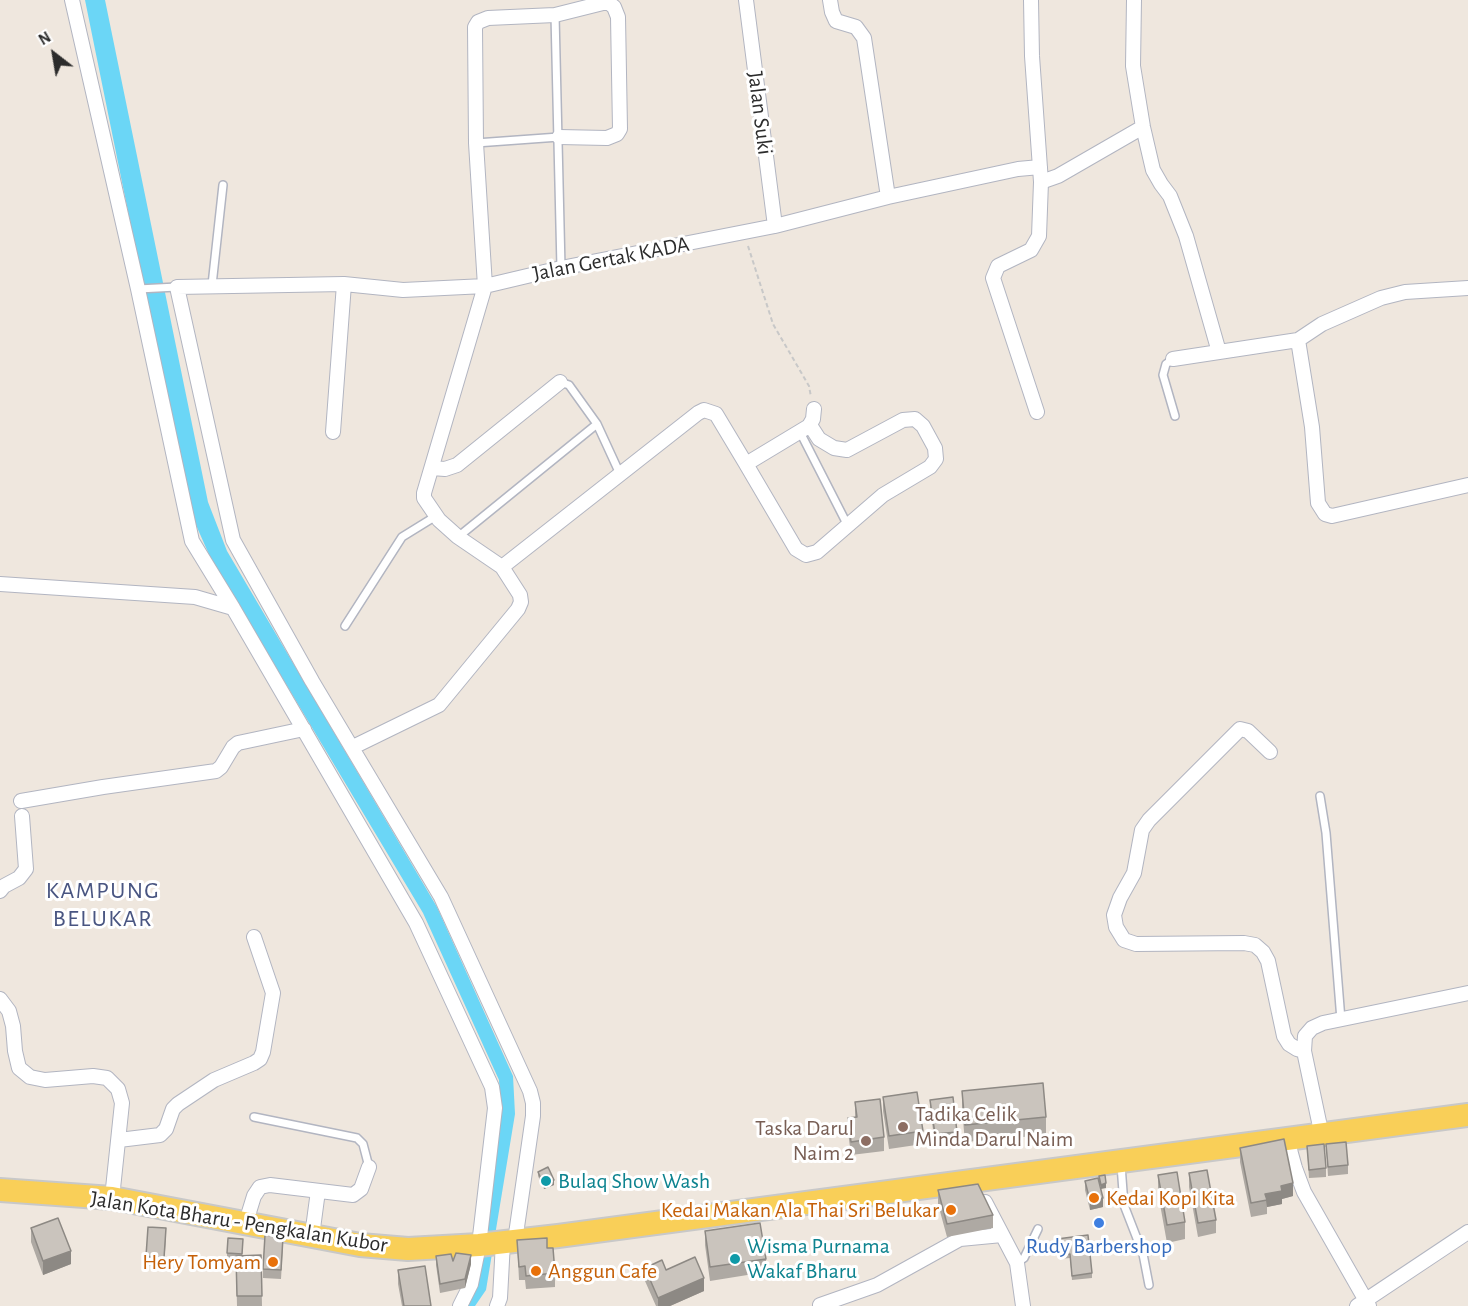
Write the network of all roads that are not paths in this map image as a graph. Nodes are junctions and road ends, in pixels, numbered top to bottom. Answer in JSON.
{"nodes":[{"id":1,"x":72,"y":0,"type":"edge"},
{"id":2,"x":746,"y":0,"type":"edge"},
{"id":3,"x":830,"y":0,"type":"edge"},
{"id":4,"x":1031,"y":0,"type":"edge"},
{"id":5,"x":1134,"y":0,"type":"edge"},
{"id":6,"x":555,"y":15,"type":"junction"},
{"id":7,"x":1143,"y":127,"type":"junction"},
{"id":8,"x":559,"y":138,"type":"junction"},
{"id":9,"x":476,"y":142,"type":"junction"},
{"id":10,"x":1040,"y":175,"type":"junction"},
{"id":11,"x":223,"y":185,"type":"dead end"},
{"id":12,"x":888,"y":197,"type":"junction"},
{"id":13,"x":775,"y":226,"type":"junction"},
{"id":14,"x":561,"y":268,"type":"junction"},
{"id":15,"x":344,"y":284,"type":"junction"},
{"id":16,"x":212,"y":285,"type":"junction"},
{"id":17,"x":485,"y":286,"type":"junction"},
{"id":18,"x":177,"y":287,"type":"junction"},
{"id":19,"x":1468,"y":288,"type":"edge"},
{"id":20,"x":138,"y":289,"type":"junction"},
{"id":21,"x":1298,"y":340,"type":"junction"},
{"id":22,"x":1219,"y":352,"type":"junction"},
{"id":23,"x":1173,"y":359,"type":"joint"},
{"id":24,"x":560,"y":382,"type":"joint"},
{"id":25,"x":814,"y":409,"type":"road end"},
{"id":26,"x":1037,"y":412,"type":"dead end"},
{"id":27,"x":1175,"y":416,"type":"dead end"},
{"id":28,"x":597,"y":424,"type":"junction"},
{"id":29,"x":805,"y":428,"type":"junction"},
{"id":30,"x":333,"y":432,"type":"dead end"},
{"id":31,"x":746,"y":464,"type":"junction"},
{"id":32,"x":432,"y":468,"type":"junction"},
{"id":33,"x":620,"y":474,"type":"junction"},
{"id":34,"x":1468,"y":485,"type":"edge"},
{"id":35,"x":436,"y":516,"type":"junction"},
{"id":36,"x":847,"y":524,"type":"junction"},
{"id":37,"x":458,"y":537,"type":"junction"},
{"id":38,"x":502,"y":567,"type":"junction"},
{"id":39,"x":0,"y":584,"type":"edge"},
{"id":40,"x":233,"y":608,"type":"junction"},
{"id":41,"x":345,"y":626,"type":"dead end"},
{"id":42,"x":304,"y":729,"type":"junction"},
{"id":43,"x":353,"y":747,"type":"junction"},
{"id":44,"x":1270,"y":752,"type":"dead end"},
{"id":45,"x":1320,"y":796,"type":"dead end"},
{"id":46,"x":21,"y":801,"type":"dead end"},
{"id":47,"x":22,"y":816,"type":"dead end"},
{"id":48,"x":0,"y":891,"type":"edge"},
{"id":49,"x":254,"y":937,"type":"dead end"},
{"id":50,"x":1468,"y":993,"type":"edge"},
{"id":51,"x":0,"y":999,"type":"edge"},
{"id":52,"x":1341,"y":1020,"type":"junction"},
{"id":53,"x":1304,"y":1051,"type":"junction"},
{"id":54,"x":1468,"y":1115,"type":"edge"},
{"id":55,"x":254,"y":1117,"type":"dead end"},
{"id":56,"x":1322,"y":1136,"type":"junction"},
{"id":57,"x":1287,"y":1139,"type":"junction"},
{"id":58,"x":119,"y":1140,"type":"junction"},
{"id":59,"x":1121,"y":1162,"type":"junction"},
{"id":60,"x":369,"y":1167,"type":"joint"},
{"id":61,"x":975,"y":1182,"type":"junction"},
{"id":62,"x":0,"y":1190,"type":"edge"},
{"id":63,"x":318,"y":1191,"type":"junction"},
{"id":64,"x":112,"y":1198,"type":"junction"},
{"id":65,"x":246,"y":1222,"type":"junction"},
{"id":66,"x":1038,"y":1229,"type":"dead end"},
{"id":67,"x":1468,"y":1232,"type":"edge"},
{"id":68,"x":1002,"y":1235,"type":"junction"},
{"id":69,"x":312,"y":1236,"type":"junction"},
{"id":70,"x":509,"y":1241,"type":"junction"},
{"id":71,"x":479,"y":1245,"type":"junction"},
{"id":72,"x":1017,"y":1263,"type":"junction"},
{"id":73,"x":1149,"y":1285,"type":"dead end"},
{"id":74,"x":1364,"y":1304,"type":"edge"},
{"id":75,"x":820,"y":1305,"type":"edge"},
{"id":76,"x":460,"y":1306,"type":"edge"},
{"id":77,"x":497,"y":1306,"type":"edge"},
{"id":78,"x":1023,"y":1306,"type":"edge"}],
"edges":[{"from":1,"to":20,"type":"street"},
{"from":2,"to":13,"type":"street","name":"Jalan Suki"},
{"from":3,"to":12,"type":"street"},
{"from":4,"to":10,"type":"street"},
{"from":5,"to":7,"type":"street"},
{"from":6,"to":8,"type":"lane"},
{"from":6,"to":8,"type":"street"},
{"from":6,"to":9,"type":"street"},
{"from":7,"to":10,"type":"street","name":"Jalan Gertak KADA"},
{"from":7,"to":22,"type":"street"},
{"from":8,"to":9,"type":"lane"},
{"from":8,"to":14,"type":"lane"},
{"from":9,"to":17,"type":"street"},
{"from":10,"to":12,"type":"street","name":"Jalan Gertak KADA"},
{"from":10,"to":26,"type":"street"},
{"from":11,"to":16,"type":"lane"},
{"from":12,"to":13,"type":"street","name":"Jalan Gertak KADA"},
{"from":13,"to":14,"type":"street","name":"Jalan Gertak KADA"},
{"from":14,"to":17,"type":"street","name":"Jalan Gertak KADA"},
{"from":15,"to":16,"type":"street","name":"Jalan Gertak KADA"},
{"from":15,"to":17,"type":"street","name":"Jalan Gertak KADA"},
{"from":15,"to":30,"type":"street"},
{"from":16,"to":18,"type":"street","name":"Jalan Gertak KADA"},
{"from":17,"to":32,"type":"street"},
{"from":18,"to":20,"type":"lane"},
{"from":18,"to":43,"type":"street"},
{"from":19,"to":21,"type":"street"},
{"from":20,"to":40,"type":"street"},
{"from":21,"to":22,"type":"street"},
{"from":21,"to":34,"type":"street"},
{"from":22,"to":23,"type":"street"},
{"from":23,"to":27,"type":"lane"},
{"from":24,"to":28,"type":"lane"},
{"from":24,"to":32,"type":"street"},
{"from":25,"to":29,"type":"street"},
{"from":28,"to":33,"type":"lane"},
{"from":28,"to":37,"type":"lane"},
{"from":29,"to":31,"type":"street"},
{"from":29,"to":36,"type":"lane"},
{"from":29,"to":36,"type":"street"},
{"from":31,"to":33,"type":"street"},
{"from":31,"to":36,"type":"street"},
{"from":32,"to":35,"type":"street"},
{"from":33,"to":38,"type":"street"},
{"from":35,"to":37,"type":"street"},
{"from":35,"to":41,"type":"lane"},
{"from":37,"to":38,"type":"street"},
{"from":38,"to":43,"type":"street"},
{"from":39,"to":40,"type":"street"},
{"from":40,"to":42,"type":"street"},
{"from":42,"to":46,"type":"street"},
{"from":42,"to":71,"type":"street"},
{"from":43,"to":70,"type":"street"},
{"from":44,"to":53,"type":"street"},
{"from":45,"to":52,"type":"lane"},
{"from":47,"to":48,"type":"street"},
{"from":49,"to":58,"type":"street"},
{"from":50,"to":52,"type":"street"},
{"from":51,"to":58,"type":"street"},
{"from":52,"to":53,"type":"street"},
{"from":53,"to":56,"type":"street"},
{"from":54,"to":56,"type":"main road","name":"Jalan Kota Bharu - Pengkalan Kubor"},
{"from":55,"to":60,"type":"lane"},
{"from":56,"to":57,"type":"main road","name":"Jalan Kota Bharu - Pengkalan Kubor"},
{"from":57,"to":59,"type":"main road","name":"Jalan Kota Bharu - Pengkalan Kubor"},
{"from":57,"to":74,"type":"street"},
{"from":58,"to":64,"type":"street"},
{"from":59,"to":61,"type":"main road","name":"Jalan Kota Bharu - Pengkalan Kubor"},
{"from":59,"to":73,"type":"lane"},
{"from":60,"to":63,"type":"street"},
{"from":61,"to":68,"type":"street"},
{"from":61,"to":70,"type":"main road","name":"Jalan Kota Bharu - Pengkalan Kubor"},
{"from":62,"to":64,"type":"main road","name":"Jalan Kota Bharu - Pengkalan Kubor"},
{"from":63,"to":65,"type":"street"},
{"from":63,"to":69,"type":"street"},
{"from":64,"to":65,"type":"main road","name":"Jalan Kota Bharu - Pengkalan Kubor"},
{"from":65,"to":69,"type":"main road","name":"Jalan Kota Bharu - Pengkalan Kubor"},
{"from":66,"to":72,"type":"lane"},
{"from":67,"to":74,"type":"street"},
{"from":68,"to":72,"type":"street"},
{"from":68,"to":75,"type":"street"},
{"from":69,"to":71,"type":"main road","name":"Jalan Kota Bharu - Pengkalan Kubor"},
{"from":70,"to":71,"type":"main road","name":"Jalan Kota Bharu - Pengkalan Kubor"},
{"from":70,"to":77,"type":"street"},
{"from":71,"to":76,"type":"street"},
{"from":72,"to":78,"type":"street"}]}
